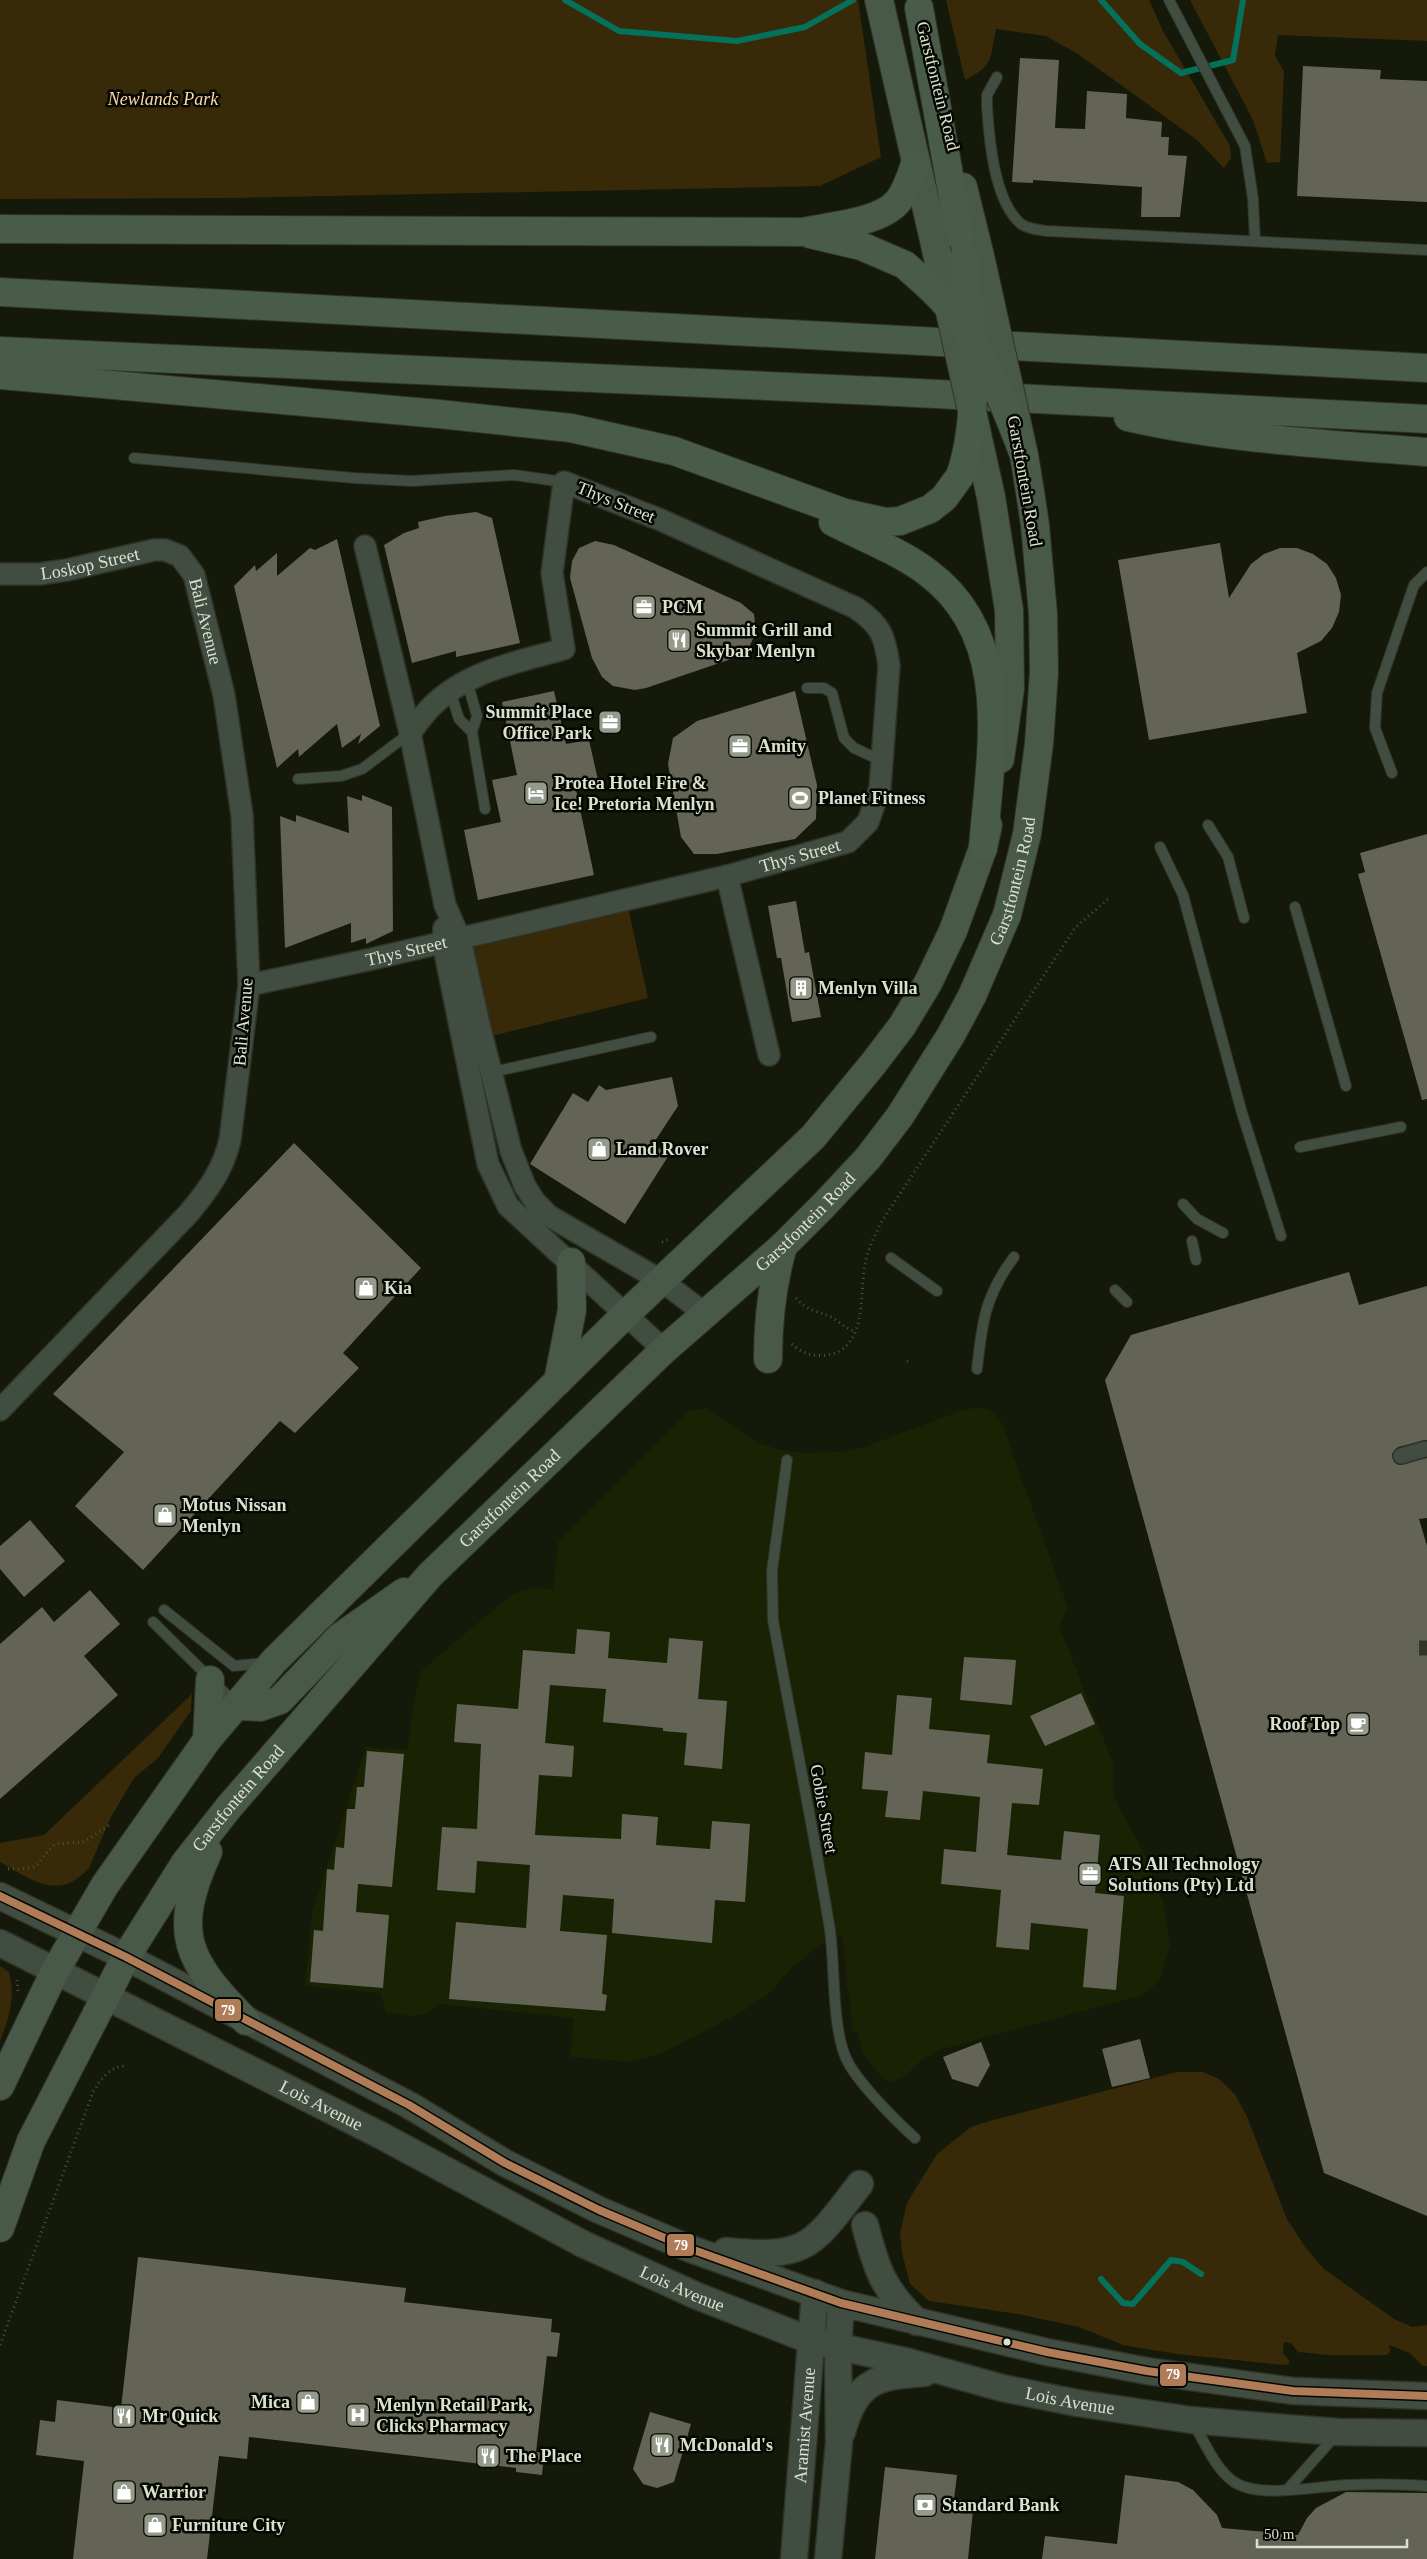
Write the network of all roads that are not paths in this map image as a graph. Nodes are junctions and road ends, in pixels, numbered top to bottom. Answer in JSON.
{"nodes":[{"id":1,"x":880,"y":0,"type":"edge"},
{"id":2,"x":1169,"y":0,"type":"edge"},
{"id":3,"x":918,"y":4,"type":"edge"},
{"id":4,"x":997,"y":77,"type":"dead end"},
{"id":5,"x":915,"y":164,"type":"junction"},
{"id":6,"x":0,"y":229,"type":"edge"},
{"id":7,"x":802,"y":232,"type":"junction"},
{"id":8,"x":1254,"y":241,"type":"junction"},
{"id":9,"x":1427,"y":250,"type":"edge"},
{"id":10,"x":972,"y":257,"type":"junction"},
{"id":11,"x":0,"y":292,"type":"edge"},
{"id":12,"x":949,"y":308,"type":"junction"},
{"id":13,"x":972,"y":341,"type":"junction"},
{"id":14,"x":0,"y":351,"type":"edge"},
{"id":15,"x":1427,"y":368,"type":"edge"},
{"id":16,"x":0,"y":375,"type":"edge"},
{"id":17,"x":1058,"y":400,"type":"junction"},
{"id":18,"x":972,"y":416,"type":"junction"},
{"id":19,"x":1427,"y":419,"type":"edge"},
{"id":20,"x":1427,"y":452,"type":"edge"},
{"id":21,"x":1024,"y":455,"type":"junction"},
{"id":22,"x":134,"y":458,"type":"dead end"},
{"id":23,"x":731,"y":472,"type":"junction"},
{"id":24,"x":564,"y":482,"type":"junction"},
{"id":25,"x":364,"y":546,"type":"dead end"},
{"id":26,"x":180,"y":556,"type":"joint"},
{"id":27,"x":1427,"y":572,"type":"edge"},
{"id":28,"x":0,"y":574,"type":"edge"},
{"id":29,"x":458,"y":686,"type":"junction"},
{"id":30,"x":807,"y":688,"type":"dead end"},
{"id":31,"x":472,"y":732,"type":"junction"},
{"id":32,"x":410,"y":733,"type":"junction"},
{"id":33,"x":882,"y":761,"type":"junction"},
{"id":34,"x":1392,"y":773,"type":"dead end"},
{"id":35,"x":298,"y":779,"type":"dead end"},
{"id":36,"x":485,"y":809,"type":"dead end"},
{"id":37,"x":1208,"y":825,"type":"dead end"},
{"id":38,"x":1160,"y":847,"type":"dead end"},
{"id":39,"x":983,"y":848,"type":"junction"},
{"id":40,"x":727,"y":876,"type":"junction"},
{"id":41,"x":1295,"y":906,"type":"dead end"},
{"id":42,"x":1244,"y":918,"type":"dead end"},
{"id":43,"x":452,"y":941,"type":"junction"},
{"id":44,"x":249,"y":985,"type":"junction"},
{"id":45,"x":651,"y":1037,"type":"dead end"},
{"id":46,"x":769,"y":1055,"type":"dead end"},
{"id":47,"x":491,"y":1073,"type":"junction"},
{"id":48,"x":470,"y":1076,"type":"junction"},
{"id":49,"x":1346,"y":1086,"type":"dead end"},
{"id":50,"x":1401,"y":1128,"type":"dead end"},
{"id":51,"x":1300,"y":1147,"type":"dead end"},
{"id":52,"x":1183,"y":1204,"type":"dead end"},
{"id":53,"x":1223,"y":1232,"type":"dead end"},
{"id":54,"x":1281,"y":1236,"type":"dead end"},
{"id":55,"x":1192,"y":1241,"type":"dead end"},
{"id":56,"x":783,"y":1246,"type":"junction"},
{"id":57,"x":1014,"y":1257,"type":"dead end"},
{"id":58,"x":892,"y":1258,"type":"dead end"},
{"id":59,"x":1196,"y":1260,"type":"dead end"},
{"id":60,"x":571,"y":1262,"type":"junction"},
{"id":61,"x":662,"y":1281,"type":"junction"},
{"id":62,"x":1115,"y":1290,"type":"dead end"},
{"id":63,"x":937,"y":1291,"type":"dead end"},
{"id":64,"x":1128,"y":1302,"type":"dead end"},
{"id":65,"x":704,"y":1313,"type":"junction"},
{"id":66,"x":625,"y":1315,"type":"junction"},
{"id":67,"x":664,"y":1350,"type":"junction"},
{"id":68,"x":768,"y":1359,"type":"dead end"},
{"id":69,"x":976,"y":1369,"type":"dead end"},
{"id":70,"x":558,"y":1381,"type":"junction"},
{"id":71,"x":0,"y":1410,"type":"edge"},
{"id":72,"x":1424,"y":1449,"type":"dead end"},
{"id":73,"x":1401,"y":1456,"type":"dead end"},
{"id":74,"x":787,"y":1460,"type":"dead end"},
{"id":75,"x":430,"y":1575,"type":"junction"},
{"id":76,"x":164,"y":1610,"type":"dead end"},
{"id":77,"x":153,"y":1622,"type":"dead end"},
{"id":78,"x":274,"y":1661,"type":"junction"},
{"id":79,"x":210,"y":1680,"type":"junction"},
{"id":80,"x":238,"y":1706,"type":"junction"},
{"id":81,"x":207,"y":1740,"type":"junction"},
{"id":82,"x":229,"y":1807,"type":"junction"},
{"id":83,"x":0,"y":1896,"type":"edge"},
{"id":84,"x":77,"y":1933,"type":"junction"},
{"id":85,"x":0,"y":1943,"type":"edge"},
{"id":86,"x":126,"y":1957,"type":"junction"},
{"id":87,"x":54,"y":1971,"type":"junction"},
{"id":88,"x":106,"y":1997,"type":"junction"},
{"id":89,"x":246,"y":2021,"type":"junction"},
{"id":90,"x":0,"y":2086,"type":"edge"},
{"id":91,"x":915,"y":2138,"type":"dead end"},
{"id":92,"x":860,"y":2184,"type":"dead end"},
{"id":93,"x":866,"y":2225,"type":"dead end"},
{"id":94,"x":0,"y":2228,"type":"edge"},
{"id":95,"x":688,"y":2248,"type":"junction"},
{"id":96,"x":815,"y":2293,"type":"junction"},
{"id":97,"x":841,"y":2303,"type":"junction"},
{"id":98,"x":917,"y":2322,"type":"junction"},
{"id":99,"x":812,"y":2341,"type":"junction"},
{"id":100,"x":838,"y":2347,"type":"junction"},
{"id":101,"x":943,"y":2372,"type":"junction"},
{"id":102,"x":1427,"y":2396,"type":"edge"},
{"id":103,"x":1191,"y":2420,"type":"junction"},
{"id":104,"x":1338,"y":2432,"type":"junction"},
{"id":105,"x":1427,"y":2433,"type":"edge"},
{"id":106,"x":839,"y":2443,"type":"junction"},
{"id":107,"x":1427,"y":2486,"type":"edge"},
{"id":108,"x":1287,"y":2490,"type":"junction"},
{"id":109,"x":794,"y":2559,"type":"edge"},
{"id":110,"x":828,"y":2559,"type":"edge"}],
"edges":[{"from":1,"to":5,"type":"main road","name":"Garstfontein Road"},
{"from":2,"to":8,"type":"lane"},
{"from":3,"to":10,"type":"highway"},
{"from":4,"to":8,"type":"lane"},
{"from":5,"to":7,"type":"highway"},
{"from":5,"to":12,"type":"main road","name":"Garstfontein Road","bridge":true},
{"from":6,"to":7,"type":"highway"},
{"from":7,"to":12,"type":"highway","bridge":true},
{"from":8,"to":9,"type":"lane"},
{"from":10,"to":13,"type":"highway","bridge":true},
{"from":10,"to":21,"type":"main road","name":"Garstfontein Road","bridge":true},
{"from":11,"to":15,"type":"highway"},
{"from":12,"to":13,"type":"highway","bridge":true},
{"from":12,"to":18,"type":"main road","name":"Garstfontein Road","bridge":true},
{"from":13,"to":18,"type":"highway","bridge":true},
{"from":13,"to":21,"type":"highway","bridge":true},
{"from":14,"to":17,"type":"highway"},
{"from":16,"to":23,"type":"highway"},
{"from":17,"to":19,"type":"highway"},
{"from":17,"to":20,"type":"highway"},
{"from":18,"to":23,"type":"highway","bridge":true},
{"from":18,"to":39,"type":"main road","name":"Garstfontein Road","bridge":true},
{"from":21,"to":56,"type":"main road","name":"Garstfontein Road","bridge":true},
{"from":22,"to":24,"type":"lane"},
{"from":23,"to":39,"type":"highway"},
{"from":24,"to":29,"type":"street"},
{"from":24,"to":33,"type":"street","name":"Thys Street"},
{"from":25,"to":32,"type":"street"},
{"from":26,"to":28,"type":"street","name":"Loskop Street"},
{"from":26,"to":44,"type":"street","name":"Bali Avenue"},
{"from":27,"to":34,"type":"lane"},
{"from":29,"to":31,"type":"lane"},
{"from":29,"to":31,"type":"lane"},
{"from":29,"to":32,"type":"street"},
{"from":30,"to":33,"type":"lane"},
{"from":31,"to":36,"type":"lane"},
{"from":32,"to":35,"type":"lane"},
{"from":32,"to":43,"type":"street"},
{"from":33,"to":40,"type":"street","name":"Thys Street"},
{"from":37,"to":42,"type":"lane"},
{"from":38,"to":54,"type":"lane"},
{"from":39,"to":61,"type":"main road","name":"Garstfontein Road"},
{"from":40,"to":43,"type":"street","name":"Thys Street"},
{"from":40,"to":46,"type":"street"},
{"from":41,"to":49,"type":"lane"},
{"from":43,"to":44,"type":"street","name":"Thys Street"},
{"from":43,"to":47,"type":"street"},
{"from":43,"to":48,"type":"street"},
{"from":44,"to":71,"type":"street","name":"Bali Avenue"},
{"from":45,"to":47,"type":"lane"},
{"from":47,"to":48,"type":"lane"},
{"from":47,"to":61,"type":"street"},
{"from":48,"to":60,"type":"street"},
{"from":50,"to":51,"type":"lane"},
{"from":52,"to":53,"type":"lane"},
{"from":55,"to":59,"type":"lane"},
{"from":56,"to":65,"type":"main road","name":"Garstfontein Road"},
{"from":56,"to":68,"type":"main road"},
{"from":57,"to":69,"type":"lane"},
{"from":58,"to":63,"type":"lane"},
{"from":60,"to":66,"type":"street"},
{"from":60,"to":70,"type":"main road"},
{"from":61,"to":65,"type":"street"},
{"from":61,"to":66,"type":"main road","name":"Garstfontein Road"},
{"from":62,"to":64,"type":"lane"},
{"from":65,"to":67,"type":"main road","name":"Garstfontein Road"},
{"from":66,"to":67,"type":"street"},
{"from":66,"to":70,"type":"main road","name":"Garstfontein Road"},
{"from":67,"to":75,"type":"main road","name":"Garstfontein Road"},
{"from":70,"to":78,"type":"main road","name":"Garstfontein Road"},
{"from":72,"to":73,"type":"street"},
{"from":74,"to":91,"type":"lane","name":"Gobie Street"},
{"from":75,"to":80,"type":"main road"},
{"from":75,"to":82,"type":"main road","name":"Garstfontein Road"},
{"from":76,"to":78,"type":"lane"},
{"from":77,"to":79,"type":"lane"},
{"from":78,"to":80,"type":"main road","name":"Garstfontein Road"},
{"from":79,"to":80,"type":"lane"},
{"from":79,"to":81,"type":"main road"},
{"from":80,"to":81,"type":"main road","name":"Garstfontein Road"},
{"from":81,"to":84,"type":"main road","name":"Garstfontein Road"},
{"from":82,"to":86,"type":"main road","name":"Garstfontein Road"},
{"from":82,"to":89,"type":"main road"},
{"from":83,"to":84,"type":"street"},
{"from":84,"to":86,"type":"street"},
{"from":84,"to":87,"type":"main road","name":"Garstfontein Road"},
{"from":85,"to":87,"type":"street","name":"Lois Avenue"},
{"from":86,"to":88,"type":"main road","name":"Garstfontein Road"},
{"from":86,"to":89,"type":"street"},
{"from":87,"to":88,"type":"street","name":"Lois Avenue"},
{"from":87,"to":90,"type":"main road","name":"Garstfontein Road"},
{"from":88,"to":94,"type":"main road","name":"Garstfontein Road"},
{"from":88,"to":99,"type":"street","name":"Lois Avenue"},
{"from":89,"to":95,"type":"street"},
{"from":92,"to":95,"type":"street"},
{"from":93,"to":98,"type":"street"},
{"from":95,"to":96,"type":"street"},
{"from":96,"to":97,"type":"street"},
{"from":96,"to":99,"type":"street","name":"Aramist Avenue"},
{"from":97,"to":98,"type":"street"},
{"from":97,"to":100,"type":"street","name":"Aramist Avenue"},
{"from":98,"to":102,"type":"street"},
{"from":99,"to":100,"type":"street","name":"Lois Avenue"},
{"from":99,"to":109,"type":"street","name":"Aramist Avenue"},
{"from":100,"to":101,"type":"street","name":"Lois Avenue"},
{"from":100,"to":106,"type":"street","name":"Aramist Avenue"},
{"from":101,"to":103,"type":"street","name":"Lois Avenue"},
{"from":101,"to":106,"type":"street"},
{"from":103,"to":104,"type":"street","name":"Lois Avenue"},
{"from":103,"to":108,"type":"lane"},
{"from":104,"to":105,"type":"street","name":"Lois Avenue"},
{"from":104,"to":108,"type":"lane"},
{"from":106,"to":110,"type":"street","name":"Aramist Avenue"},
{"from":107,"to":108,"type":"lane"}]}
